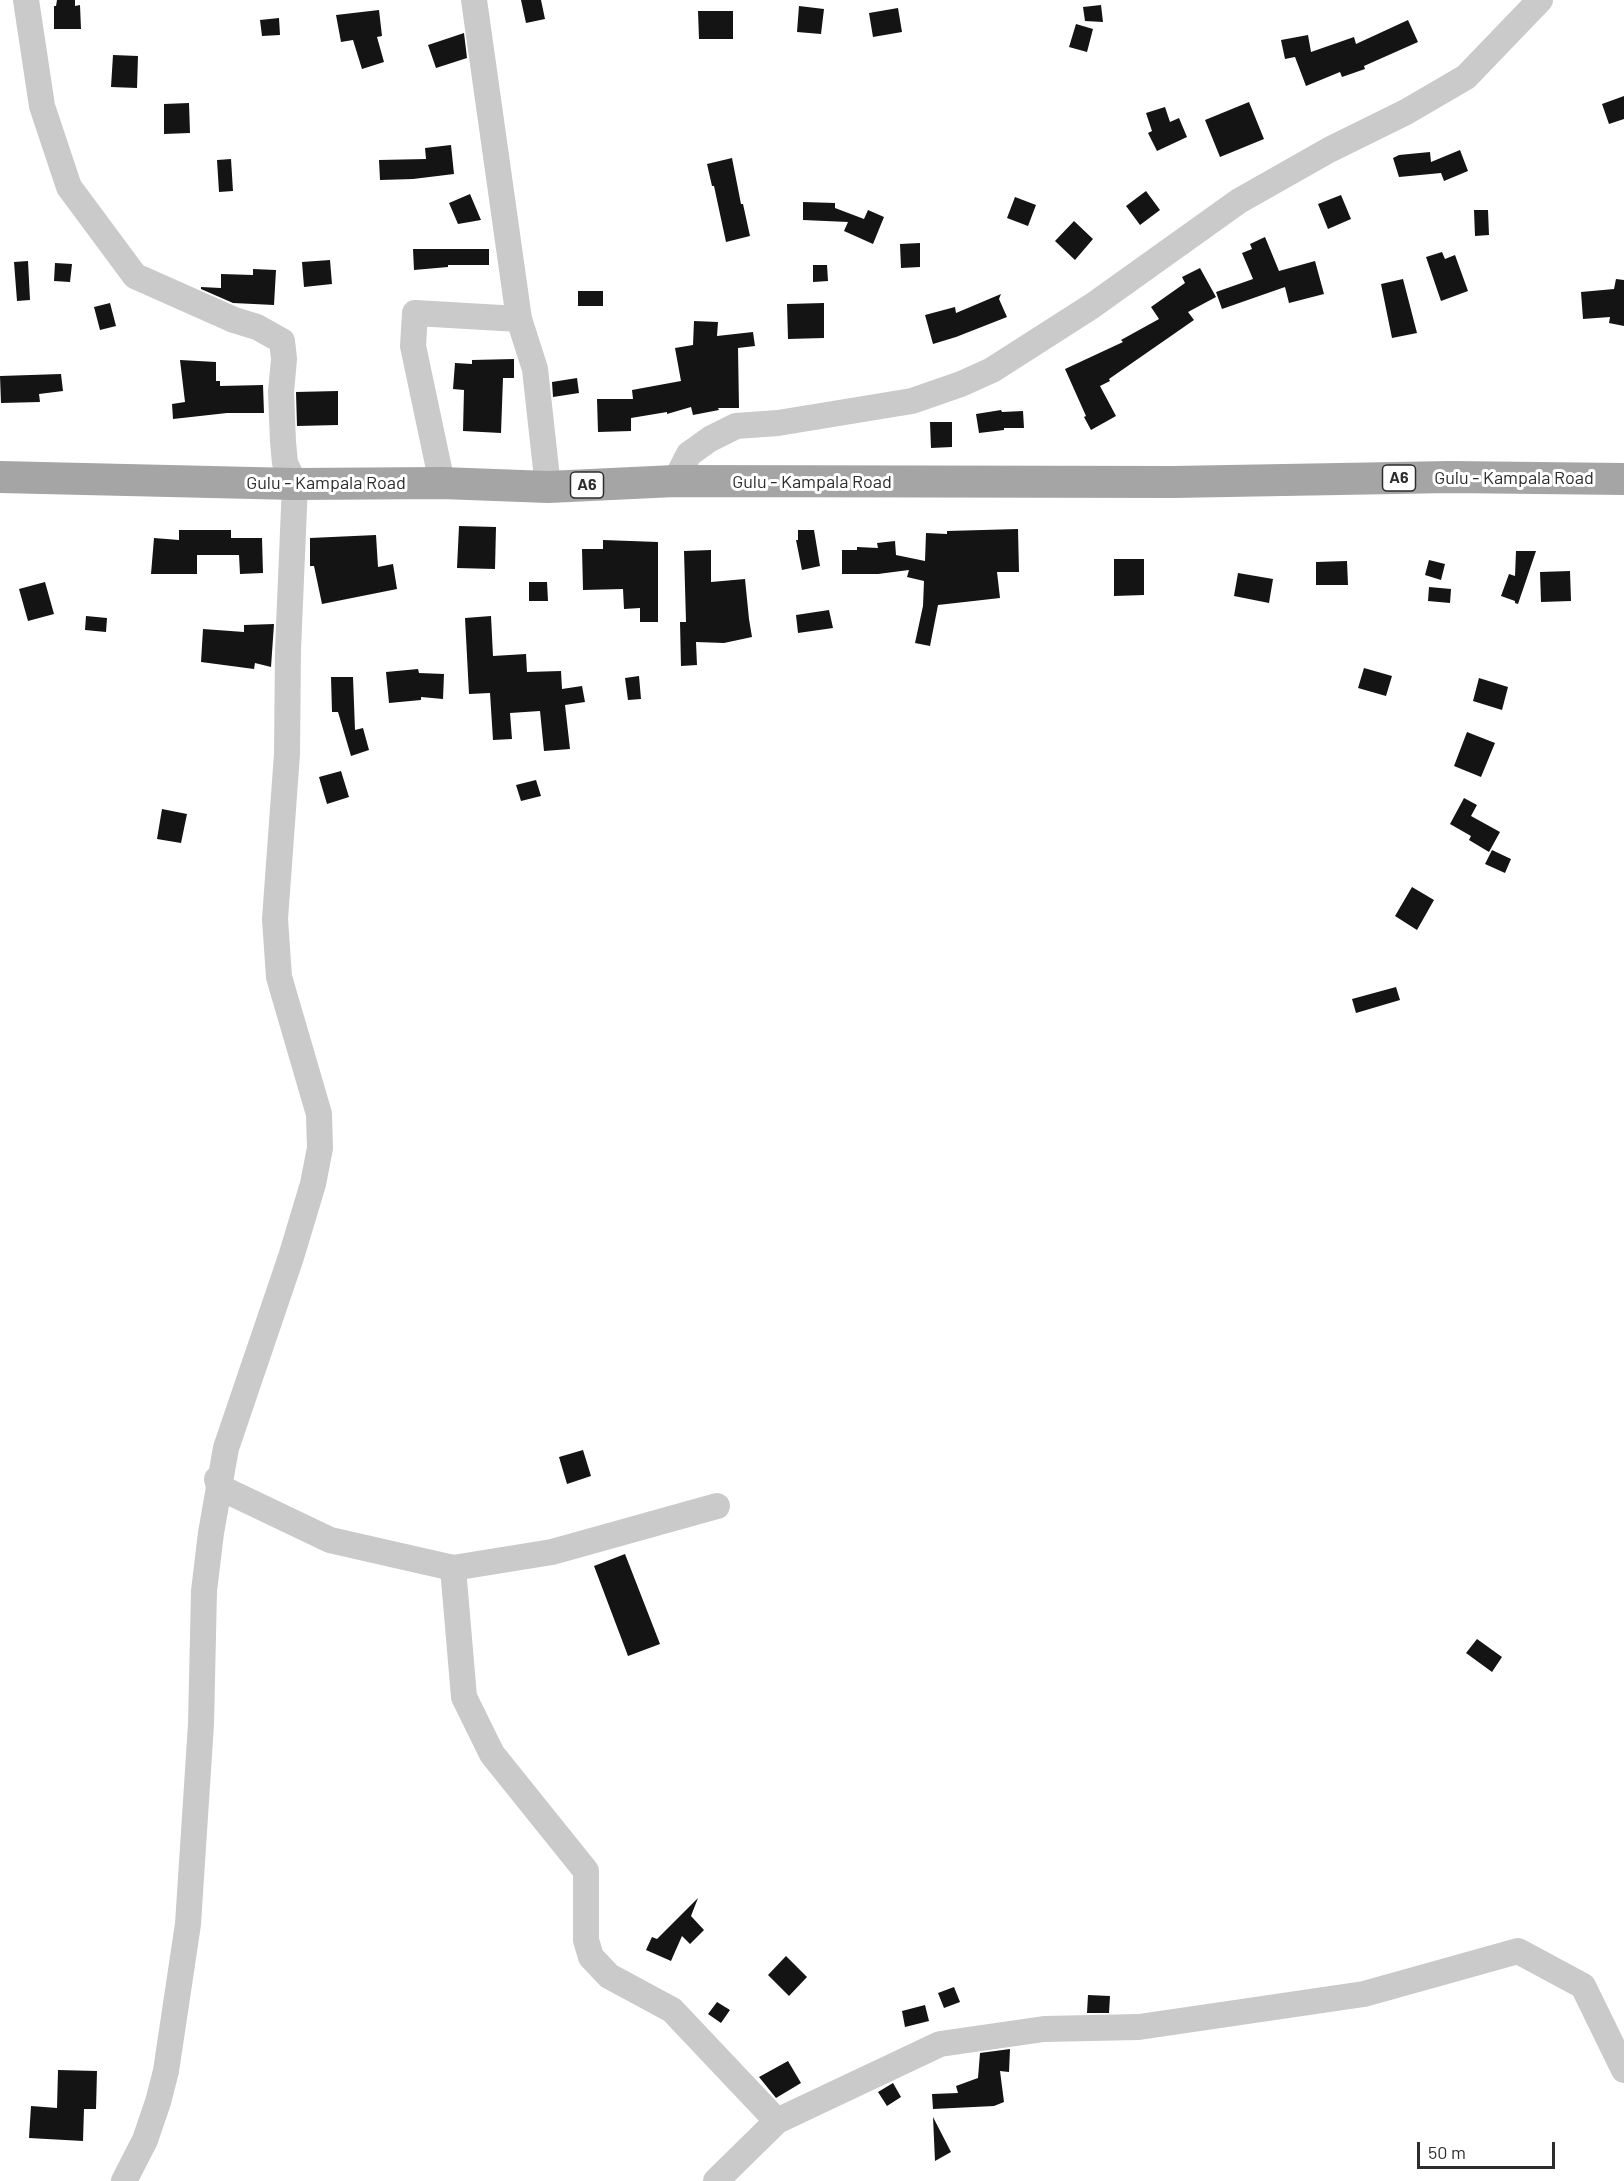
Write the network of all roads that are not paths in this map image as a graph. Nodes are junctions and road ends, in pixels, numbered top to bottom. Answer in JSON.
{"nodes":[{"id":1,"x":26,"y":0,"type":"edge"},
{"id":2,"x":474,"y":0,"type":"edge"},
{"id":3,"x":1540,"y":0,"type":"edge"},
{"id":4,"x":519,"y":319,"type":"junction"},
{"id":5,"x":0,"y":477,"type":"edge"},
{"id":6,"x":1624,"y":479,"type":"edge"},
{"id":7,"x":675,"y":481,"type":"junction"},
{"id":8,"x":442,"y":483,"type":"junction"},
{"id":9,"x":294,"y":484,"type":"junction"},
{"id":10,"x":548,"y":487,"type":"junction"},
{"id":11,"x":218,"y":1483,"type":"junction"},
{"id":12,"x":717,"y":1506,"type":"dead end"},
{"id":13,"x":453,"y":1568,"type":"junction"},
{"id":14,"x":1624,"y":2070,"type":"edge"},
{"id":15,"x":777,"y":2121,"type":"junction"},
{"id":16,"x":124,"y":2181,"type":"edge"},
{"id":17,"x":716,"y":2181,"type":"edge"}],
"edges":[{"from":1,"to":9,"type":"street"},
{"from":2,"to":4,"type":"street"},
{"from":3,"to":7,"type":"street"},
{"from":4,"to":8,"type":"street"},
{"from":4,"to":10,"type":"street"},
{"from":5,"to":9,"type":"main road","name":"Gulu - Kampala Road","number":"A6"},
{"from":6,"to":7,"type":"main road","name":"Gulu - Kampala Road","number":"A6"},
{"from":7,"to":10,"type":"main road","name":"Gulu - Kampala Road","number":"A6"},
{"from":8,"to":9,"type":"main road","name":"Gulu - Kampala Road","number":"A6"},
{"from":8,"to":10,"type":"main road","name":"Gulu - Kampala Road","number":"A6"},
{"from":9,"to":11,"type":"street"},
{"from":11,"to":13,"type":"street"},
{"from":11,"to":16,"type":"street"},
{"from":12,"to":13,"type":"street"},
{"from":13,"to":15,"type":"street"},
{"from":14,"to":15,"type":"street"},
{"from":15,"to":17,"type":"street"}]}
